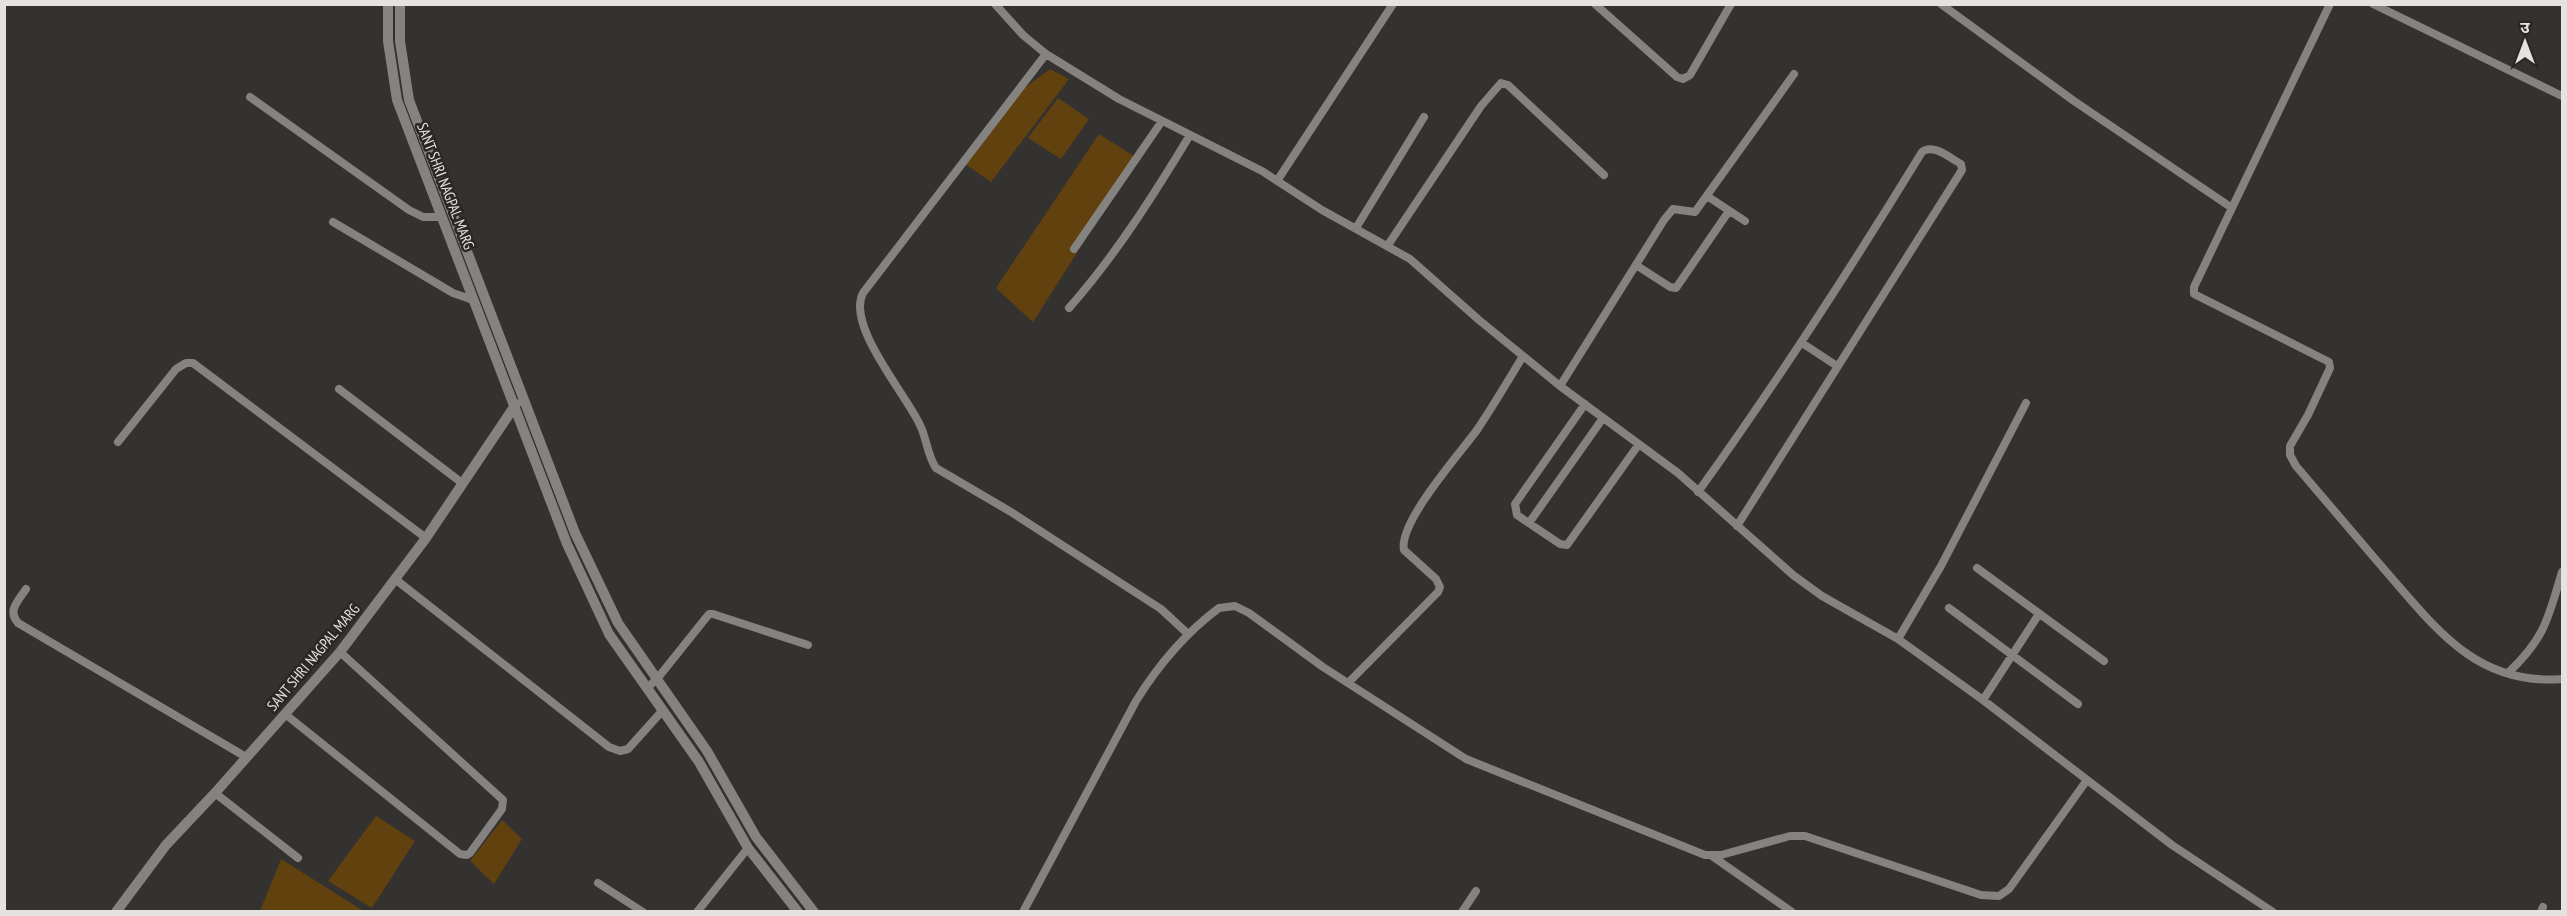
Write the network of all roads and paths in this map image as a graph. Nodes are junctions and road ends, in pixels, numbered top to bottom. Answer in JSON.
{"nodes":[{"id":1,"x":388,"y":4,"type":"edge"},
{"id":2,"x":400,"y":4,"type":"edge"},
{"id":3,"x":995,"y":4,"type":"edge"},
{"id":4,"x":1393,"y":4,"type":"edge"},
{"id":5,"x":1594,"y":4,"type":"edge"},
{"id":6,"x":1731,"y":4,"type":"edge"},
{"id":7,"x":1941,"y":4,"type":"edge"},
{"id":8,"x":2330,"y":4,"type":"edge"},
{"id":9,"x":2373,"y":4,"type":"edge"},
{"id":10,"x":1046,"y":54,"type":"junction"},
{"id":11,"x":1794,"y":74,"type":"dead end"},
{"id":12,"x":2562,"y":96,"type":"edge"},
{"id":13,"x":250,"y":97,"type":"dead end"},
{"id":14,"x":1424,"y":117,"type":"dead end"},
{"id":15,"x":1162,"y":121,"type":"junction"},
{"id":16,"x":1190,"y":135,"type":"junction"},
{"id":17,"x":1604,"y":175,"type":"dead end"},
{"id":18,"x":1277,"y":180,"type":"junction"},
{"id":19,"x":1707,"y":196,"type":"junction"},
{"id":20,"x":2232,"y":208,"type":"junction"},
{"id":21,"x":1729,"y":211,"type":"junction"},
{"id":22,"x":441,"y":217,"type":"junction"},
{"id":23,"x":333,"y":222,"type":"dead end"},
{"id":24,"x":1745,"y":222,"type":"dead end"},
{"id":25,"x":1356,"y":228,"type":"junction"},
{"id":26,"x":1388,"y":245,"type":"junction"},
{"id":27,"x":1074,"y":249,"type":"dead end"},
{"id":28,"x":1635,"y":265,"type":"junction"},
{"id":29,"x":473,"y":300,"type":"junction"},
{"id":30,"x":1069,"y":308,"type":"dead end"},
{"id":31,"x":1802,"y":343,"type":"junction"},
{"id":32,"x":1523,"y":356,"type":"junction"},
{"id":33,"x":1837,"y":366,"type":"junction"},
{"id":34,"x":1560,"y":386,"type":"junction"},
{"id":35,"x":339,"y":389,"type":"dead end"},
{"id":36,"x":523,"y":396,"type":"junction"},
{"id":37,"x":2026,"y":403,"type":"dead end"},
{"id":38,"x":1585,"y":404,"type":"junction"},
{"id":39,"x":515,"y":406,"type":"junction"},
{"id":40,"x":1603,"y":418,"type":"junction"},
{"id":41,"x":118,"y":442,"type":"dead end"},
{"id":42,"x":1639,"y":444,"type":"junction"},
{"id":43,"x":462,"y":483,"type":"junction"},
{"id":44,"x":1698,"y":492,"type":"junction"},
{"id":45,"x":1528,"y":523,"type":"junction"},
{"id":46,"x":1737,"y":526,"type":"junction"},
{"id":47,"x":426,"y":538,"type":"junction"},
{"id":48,"x":1977,"y":568,"type":"dead end"},
{"id":49,"x":2562,"y":572,"type":"edge"},
{"id":50,"x":395,"y":579,"type":"junction"},
{"id":51,"x":26,"y":589,"type":"dead end"},
{"id":52,"x":1949,"y":608,"type":"dead end"},
{"id":53,"x":2039,"y":614,"type":"junction"},
{"id":54,"x":1188,"y":633,"type":"junction"},
{"id":55,"x":1898,"y":639,"type":"junction"},
{"id":56,"x":808,"y":645,"type":"dead end"},
{"id":57,"x":340,"y":652,"type":"junction"},
{"id":58,"x":2012,"y":655,"type":"junction"},
{"id":59,"x":2104,"y":660,"type":"dead end"},
{"id":60,"x":2508,"y":673,"type":"junction"},
{"id":61,"x":657,"y":679,"type":"junction"},
{"id":62,"x":2562,"y":679,"type":"edge"},
{"id":63,"x":1348,"y":683,"type":"junction"},
{"id":64,"x":647,"y":687,"type":"junction"},
{"id":65,"x":1983,"y":700,"type":"junction"},
{"id":66,"x":2078,"y":704,"type":"dead end"},
{"id":67,"x":663,"y":710,"type":"junction"},
{"id":68,"x":285,"y":714,"type":"junction"},
{"id":69,"x":246,"y":757,"type":"junction"},
{"id":70,"x":2087,"y":780,"type":"junction"},
{"id":71,"x":215,"y":793,"type":"junction"},
{"id":72,"x":748,"y":848,"type":"junction"},
{"id":73,"x":1710,"y":855,"type":"junction"},
{"id":74,"x":298,"y":858,"type":"dead end"},
{"id":75,"x":598,"y":883,"type":"dead end"},
{"id":76,"x":1476,"y":891,"type":"dead end"},
{"id":77,"x":116,"y":912,"type":"edge"},
{"id":78,"x":643,"y":912,"type":"edge"},
{"id":79,"x":696,"y":912,"type":"edge"},
{"id":80,"x":798,"y":912,"type":"edge"},
{"id":81,"x":814,"y":912,"type":"edge"},
{"id":82,"x":1023,"y":912,"type":"edge"},
{"id":83,"x":1461,"y":912,"type":"edge"},
{"id":84,"x":1792,"y":912,"type":"edge"},
{"id":85,"x":2273,"y":912,"type":"edge"}],
"edges":[{"from":1,"to":22,"type":"main road","name":"SANT SHRI NAGPAL MARG"},
{"from":2,"to":36,"type":"main road","name":"SANT SHRI NAGPAL MARG"},
{"from":3,"to":10,"type":"street"},
{"from":4,"to":18,"type":"street"},
{"from":5,"to":6,"type":"street"},
{"from":7,"to":20,"type":"street"},
{"from":8,"to":20,"type":"street"},
{"from":9,"to":12,"type":"street"},
{"from":10,"to":15,"type":"street"},
{"from":10,"to":54,"type":"street"},
{"from":11,"to":19,"type":"street"},
{"from":13,"to":22,"type":"street"},
{"from":14,"to":25,"type":"street"},
{"from":15,"to":16,"type":"street"},
{"from":15,"to":27,"type":"street"},
{"from":16,"to":18,"type":"street"},
{"from":16,"to":30,"type":"street"},
{"from":17,"to":26,"type":"street"},
{"from":18,"to":25,"type":"street"},
{"from":19,"to":21,"type":"street"},
{"from":19,"to":28,"type":"street"},
{"from":20,"to":60,"type":"street"},
{"from":21,"to":24,"type":"street"},
{"from":21,"to":28,"type":"street"},
{"from":22,"to":29,"type":"main road","name":"SANT SHRI NAGPAL MARG"},
{"from":23,"to":29,"type":"street"},
{"from":25,"to":26,"type":"street"},
{"from":26,"to":32,"type":"street"},
{"from":28,"to":34,"type":"street"},
{"from":29,"to":39,"type":"main road","name":"SANT SHRI NAGPAL MARG"},
{"from":31,"to":33,"type":"street"},
{"from":31,"to":33,"type":"street"},
{"from":31,"to":44,"type":"street"},
{"from":32,"to":34,"type":"street"},
{"from":32,"to":63,"type":"street"},
{"from":33,"to":46,"type":"street"},
{"from":34,"to":38,"type":"street"},
{"from":35,"to":43,"type":"street"},
{"from":36,"to":39,"type":"main road","name":"SANT SHRI NAGPAL MARG"},
{"from":36,"to":61,"type":"main road","name":"SANT SHRI NAGPAL MARG"},
{"from":37,"to":55,"type":"street"},
{"from":38,"to":40,"type":"street"},
{"from":38,"to":45,"type":"street"},
{"from":39,"to":43,"type":"main road","name":"SANT SHRI NAGPAL MARG"},
{"from":39,"to":64,"type":"main road","name":"SANT SHRI NAGPAL MARG"},
{"from":40,"to":42,"type":"street"},
{"from":40,"to":45,"type":"street"},
{"from":41,"to":47,"type":"street"},
{"from":42,"to":44,"type":"street"},
{"from":42,"to":45,"type":"street"},
{"from":43,"to":47,"type":"main road","name":"SANT SHRI NAGPAL MARG"},
{"from":44,"to":46,"type":"street"},
{"from":46,"to":55,"type":"street"},
{"from":47,"to":50,"type":"main road","name":"SANT SHRI NAGPAL MARG"},
{"from":48,"to":53,"type":"street"},
{"from":49,"to":60,"type":"street"},
{"from":50,"to":57,"type":"main road","name":"SANT SHRI NAGPAL MARG"},
{"from":50,"to":67,"type":"street"},
{"from":51,"to":69,"type":"street"},
{"from":52,"to":58,"type":"street"},
{"from":53,"to":58,"type":"street"},
{"from":53,"to":59,"type":"street"},
{"from":54,"to":63,"type":"street"},
{"from":54,"to":82,"type":"street"},
{"from":55,"to":65,"type":"street"},
{"from":56,"to":61,"type":"street"},
{"from":57,"to":68,"type":"main road","name":"SANT SHRI NAGPAL MARG"},
{"from":57,"to":68,"type":"street"},
{"from":58,"to":65,"type":"street"},
{"from":58,"to":66,"type":"street"},
{"from":60,"to":62,"type":"street"},
{"from":61,"to":64,"type":"street"},
{"from":61,"to":81,"type":"main road","name":"SANT SHRI NAGPAL MARG"},
{"from":63,"to":73,"type":"street"},
{"from":64,"to":67,"type":"main road","name":"SANT SHRI NAGPAL MARG"},
{"from":65,"to":70,"type":"street"},
{"from":67,"to":72,"type":"main road","name":"SANT SHRI NAGPAL MARG"},
{"from":68,"to":69,"type":"main road","name":"SANT SHRI NAGPAL MARG"},
{"from":69,"to":71,"type":"main road","name":"SANT SHRI NAGPAL MARG"},
{"from":70,"to":73,"type":"street"},
{"from":70,"to":85,"type":"street"},
{"from":71,"to":74,"type":"street"},
{"from":71,"to":77,"type":"main road","name":"SANT SHRI NAGPAL MARG"},
{"from":72,"to":79,"type":"street"},
{"from":72,"to":80,"type":"main road","name":"SANT SHRI NAGPAL MARG"},
{"from":73,"to":84,"type":"street"},
{"from":75,"to":78,"type":"street"},
{"from":76,"to":83,"type":"street"}]}
